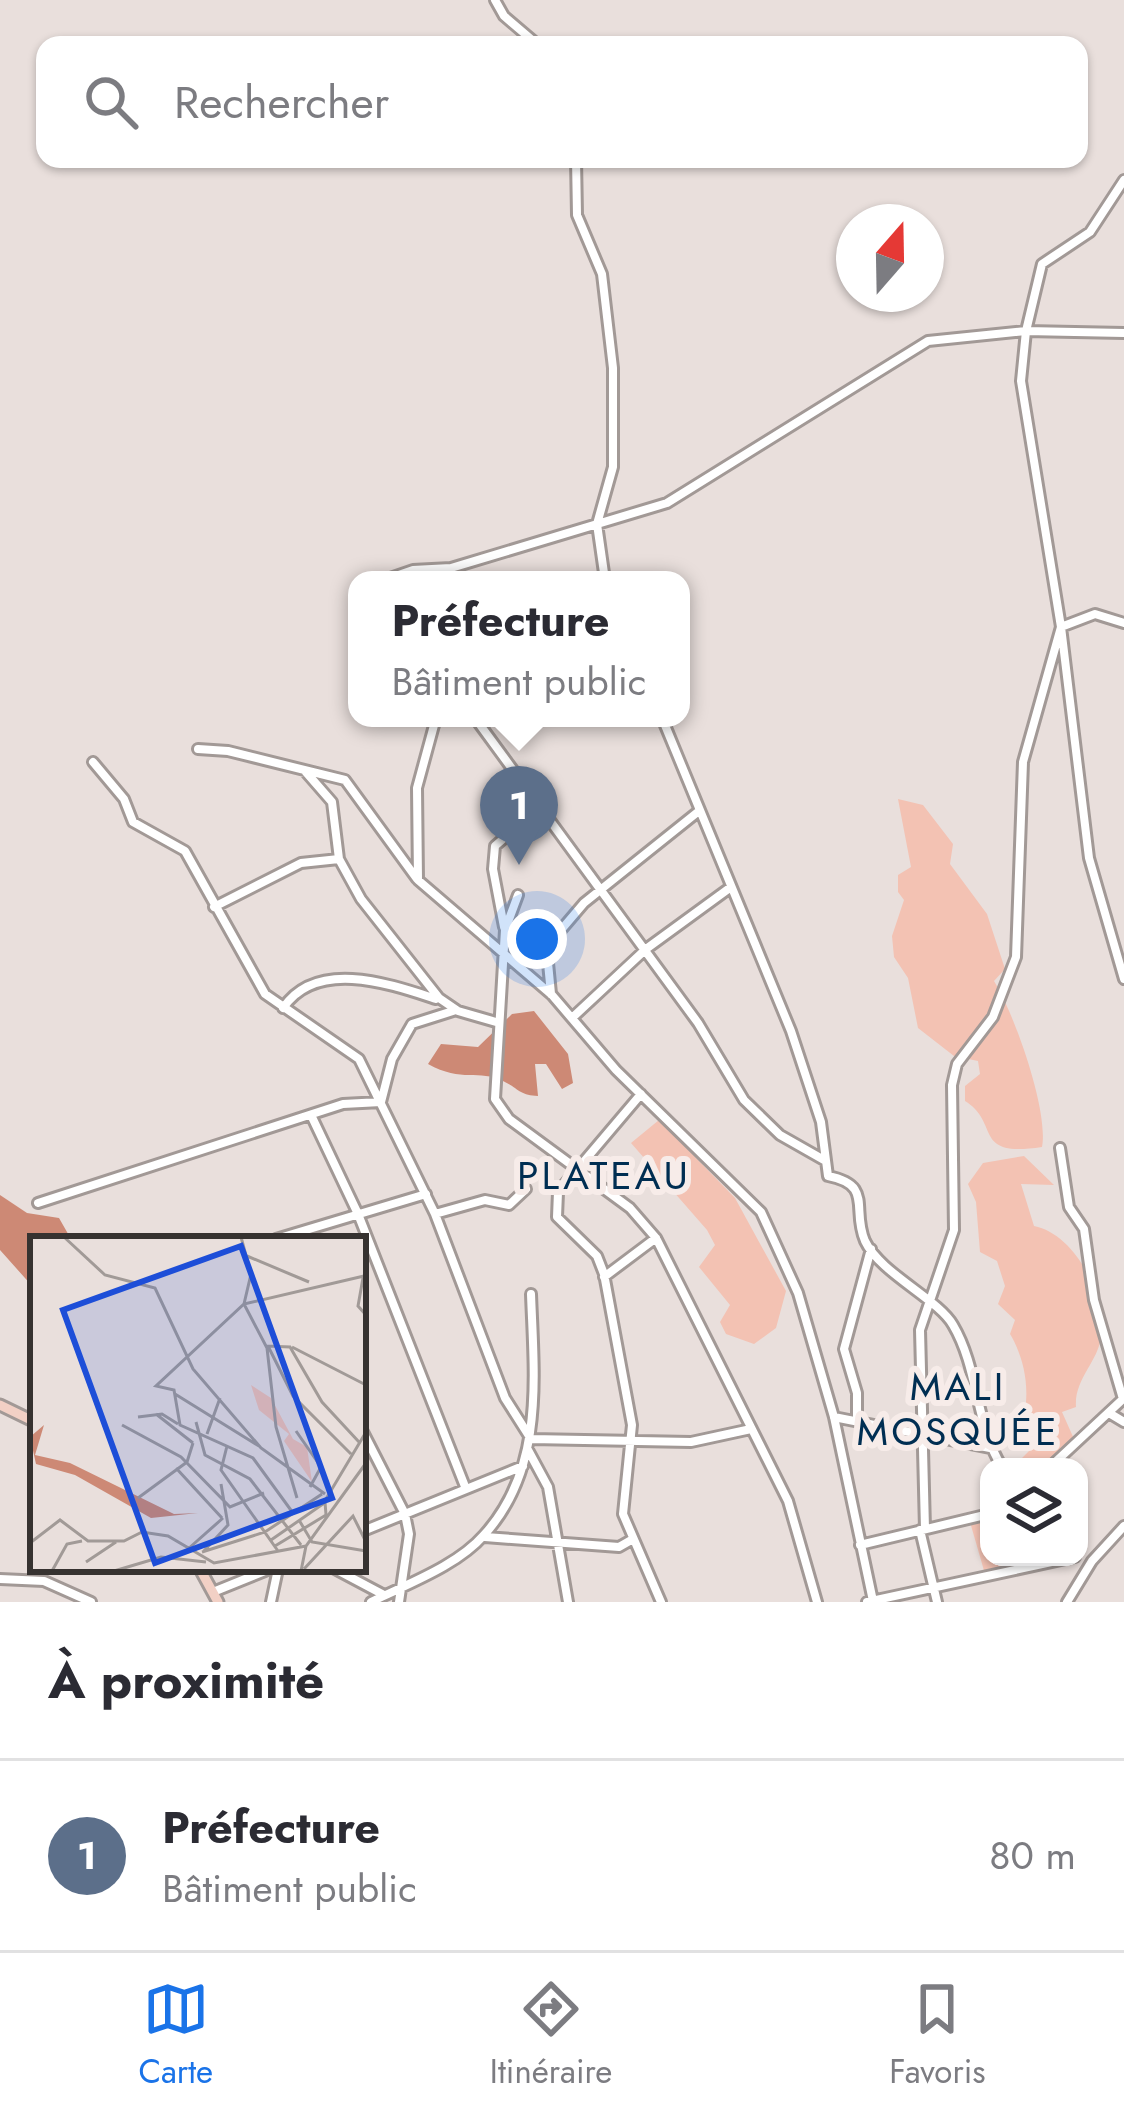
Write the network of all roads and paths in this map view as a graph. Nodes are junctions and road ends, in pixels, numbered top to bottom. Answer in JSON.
{"nodes":[{"id":1,"x":495,"y":0,"type":"edge"},
{"id":2,"x":527,"y":36,"type":"edge"},
{"id":3,"x":576,"y":168,"type":"edge"},
{"id":4,"x":1124,"y":180,"type":"edge"},
{"id":5,"x":1026,"y":331,"type":"junction"},
{"id":6,"x":1124,"y":333,"type":"edge"},
{"id":7,"x":597,"y":524,"type":"junction"},
{"id":8,"x":410,"y":571,"type":"edge"},
{"id":9,"x":604,"y":571,"type":"edge"},
{"id":10,"x":1124,"y":622,"type":"edge"},
{"id":11,"x":1061,"y":627,"type":"junction"},
{"id":12,"x":434,"y":727,"type":"edge"},
{"id":13,"x":482,"y":727,"type":"edge"},
{"id":14,"x":666,"y":727,"type":"edge"},
{"id":15,"x":198,"y":749,"type":"dead end"},
{"id":16,"x":93,"y":762,"type":"dead end"},
{"id":17,"x":305,"y":771,"type":"junction"},
{"id":18,"x":541,"y":806,"type":"junction"},
{"id":19,"x":699,"y":811,"type":"junction"},
{"id":20,"x":339,"y":859,"type":"junction"},
{"id":21,"x":418,"y":880,"type":"junction"},
{"id":22,"x":730,"y":887,"type":"junction"},
{"id":23,"x":598,"y":892,"type":"junction"},
{"id":24,"x":518,"y":895,"type":"dead end"},
{"id":25,"x":214,"y":907,"type":"junction"},
{"id":26,"x":505,"y":930,"type":"junction"},
{"id":27,"x":646,"y":950,"type":"junction"},
{"id":28,"x":505,"y":953,"type":"junction"},
{"id":29,"x":1124,"y":979,"type":"edge"},
{"id":30,"x":552,"y":995,"type":"junction"},
{"id":31,"x":445,"y":1002,"type":"junction"},
{"id":32,"x":284,"y":1008,"type":"junction"},
{"id":33,"x":456,"y":1010,"type":"junction"},
{"id":34,"x":572,"y":1018,"type":"junction"},
{"id":35,"x":496,"y":1022,"type":"junction"},
{"id":36,"x":641,"y":1094,"type":"junction"},
{"id":37,"x":381,"y":1102,"type":"junction"},
{"id":38,"x":310,"y":1115,"type":"junction"},
{"id":39,"x":1060,"y":1148,"type":"dead end"},
{"id":40,"x":826,"y":1160,"type":"junction"},
{"id":41,"x":574,"y":1170,"type":"junction"},
{"id":42,"x":526,"y":1189,"type":"dead end"},
{"id":43,"x":426,"y":1194,"type":"junction"},
{"id":44,"x":38,"y":1203,"type":"dead end"},
{"id":45,"x":358,"y":1214,"type":"junction"},
{"id":46,"x":435,"y":1214,"type":"junction"},
{"id":47,"x":286,"y":1236,"type":"edge"},
{"id":48,"x":656,"y":1238,"type":"junction"},
{"id":49,"x":871,"y":1249,"type":"junction"},
{"id":50,"x":604,"y":1277,"type":"junction"},
{"id":51,"x":530,"y":1294,"type":"dead end"},
{"id":52,"x":926,"y":1303,"type":"junction"},
{"id":53,"x":1124,"y":1400,"type":"edge"},
{"id":54,"x":0,"y":1405,"type":"edge"},
{"id":55,"x":1109,"y":1413,"type":"junction"},
{"id":56,"x":834,"y":1417,"type":"junction"},
{"id":57,"x":30,"y":1420,"type":"edge"},
{"id":58,"x":857,"y":1421,"type":"junction"},
{"id":59,"x":1124,"y":1422,"type":"edge"},
{"id":60,"x":752,"y":1429,"type":"junction"},
{"id":61,"x":920,"y":1433,"type":"junction"},
{"id":62,"x":366,"y":1438,"type":"edge"},
{"id":63,"x":626,"y":1443,"type":"junction"},
{"id":64,"x":530,"y":1445,"type":"junction"},
{"id":65,"x":990,"y":1448,"type":"junction"},
{"id":66,"x":996,"y":1458,"type":"edge"},
{"id":67,"x":1060,"y":1458,"type":"edge"},
{"id":68,"x":523,"y":1466,"type":"junction"},
{"id":69,"x":466,"y":1489,"type":"junction"},
{"id":70,"x":405,"y":1514,"type":"junction"},
{"id":71,"x":980,"y":1516,"type":"edge"},
{"id":72,"x":1124,"y":1526,"type":"edge"},
{"id":73,"x":366,"y":1530,"type":"edge"},
{"id":74,"x":922,"y":1530,"type":"junction"},
{"id":75,"x":484,"y":1537,"type":"junction"},
{"id":76,"x":633,"y":1539,"type":"junction"},
{"id":77,"x":558,"y":1541,"type":"junction"},
{"id":78,"x":860,"y":1545,"type":"junction"},
{"id":79,"x":1088,"y":1560,"type":"edge"},
{"id":80,"x":1092,"y":1561,"type":"junction"},
{"id":81,"x":1035,"y":1566,"type":"edge"},
{"id":82,"x":268,"y":1572,"type":"edge"},
{"id":83,"x":274,"y":1572,"type":"edge"},
{"id":84,"x":341,"y":1572,"type":"edge"},
{"id":85,"x":0,"y":1579,"type":"edge"},
{"id":86,"x":400,"y":1587,"type":"junction"},
{"id":87,"x":933,"y":1590,"type":"junction"},
{"id":88,"x":385,"y":1595,"type":"junction"},
{"id":89,"x":216,"y":1597,"type":"edge"},
{"id":90,"x":870,"y":1601,"type":"edge"},
{"id":91,"x":91,"y":1602,"type":"edge"},
{"id":92,"x":271,"y":1602,"type":"edge"},
{"id":93,"x":371,"y":1602,"type":"edge"},
{"id":94,"x":399,"y":1602,"type":"edge"},
{"id":95,"x":568,"y":1602,"type":"edge"},
{"id":96,"x":661,"y":1602,"type":"edge"},
{"id":97,"x":817,"y":1602,"type":"edge"},
{"id":98,"x":937,"y":1602,"type":"edge"},
{"id":99,"x":1067,"y":1602,"type":"edge"}],
"edges":[{"from":1,"to":2,"type":"street"},
{"from":3,"to":7,"type":"street"},
{"from":4,"to":5,"type":"street"},
{"from":5,"to":6,"type":"street"},
{"from":5,"to":7,"type":"street"},
{"from":5,"to":11,"type":"street"},
{"from":7,"to":8,"type":"street"},
{"from":7,"to":9,"type":"street"},
{"from":10,"to":11,"type":"street"},
{"from":11,"to":29,"type":"street"},
{"from":11,"to":52,"type":"street"},
{"from":12,"to":21,"type":"street"},
{"from":13,"to":18,"type":"street"},
{"from":14,"to":19,"type":"street"},
{"from":15,"to":17,"type":"street"},
{"from":16,"to":25,"type":"street"},
{"from":17,"to":20,"type":"street"},
{"from":17,"to":21,"type":"street"},
{"from":18,"to":23,"type":"street"},
{"from":18,"to":26,"type":"street"},
{"from":19,"to":22,"type":"street"},
{"from":19,"to":23,"type":"street"},
{"from":20,"to":25,"type":"street"},
{"from":20,"to":31,"type":"street"},
{"from":21,"to":28,"type":"street"},
{"from":22,"to":27,"type":"street"},
{"from":22,"to":40,"type":"street"},
{"from":23,"to":27,"type":"street"},
{"from":23,"to":30,"type":"street"},
{"from":24,"to":26,"type":"street"},
{"from":25,"to":32,"type":"street"},
{"from":26,"to":28,"type":"street"},
{"from":27,"to":34,"type":"street"},
{"from":27,"to":40,"type":"street"},
{"from":28,"to":30,"type":"street"},
{"from":28,"to":35,"type":"street"},
{"from":30,"to":34,"type":"street"},
{"from":31,"to":32,"type":"street"},
{"from":31,"to":33,"type":"street"},
{"from":32,"to":37,"type":"street"},
{"from":33,"to":35,"type":"street"},
{"from":33,"to":37,"type":"street"},
{"from":34,"to":36,"type":"street"},
{"from":35,"to":41,"type":"street"},
{"from":36,"to":41,"type":"street"},
{"from":36,"to":56,"type":"street"},
{"from":37,"to":38,"type":"street"},
{"from":37,"to":43,"type":"street"},
{"from":38,"to":44,"type":"street"},
{"from":38,"to":45,"type":"street"},
{"from":39,"to":53,"type":"street"},
{"from":40,"to":49,"type":"street"},
{"from":41,"to":48,"type":"street"},
{"from":41,"to":50,"type":"street"},
{"from":42,"to":46,"type":"street"},
{"from":43,"to":45,"type":"street"},
{"from":43,"to":46,"type":"street"},
{"from":45,"to":47,"type":"street"},
{"from":45,"to":69,"type":"street"},
{"from":46,"to":64,"type":"street"},
{"from":48,"to":50,"type":"street"},
{"from":48,"to":60,"type":"street"},
{"from":49,"to":52,"type":"street"},
{"from":49,"to":58,"type":"street"},
{"from":50,"to":63,"type":"street"},
{"from":51,"to":64,"type":"street"},
{"from":52,"to":61,"type":"street"},
{"from":52,"to":65,"type":"street"},
{"from":53,"to":55,"type":"street"},
{"from":54,"to":57,"type":"street"},
{"from":55,"to":59,"type":"street"},
{"from":55,"to":67,"type":"street"},
{"from":56,"to":58,"type":"street"},
{"from":56,"to":78,"type":"street"},
{"from":58,"to":61,"type":"street"},
{"from":60,"to":63,"type":"street"},
{"from":60,"to":97,"type":"street"},
{"from":61,"to":65,"type":"street"},
{"from":61,"to":74,"type":"street"},
{"from":62,"to":70,"type":"street"},
{"from":63,"to":64,"type":"street"},
{"from":63,"to":76,"type":"street"},
{"from":64,"to":68,"type":"street"},
{"from":64,"to":77,"type":"street"},
{"from":65,"to":66,"type":"street"},
{"from":68,"to":69,"type":"street"},
{"from":68,"to":75,"type":"street"},
{"from":69,"to":70,"type":"street"},
{"from":70,"to":73,"type":"street"},
{"from":70,"to":86,"type":"street"},
{"from":71,"to":74,"type":"street"},
{"from":72,"to":80,"type":"street"},
{"from":74,"to":78,"type":"street"},
{"from":74,"to":87,"type":"street"},
{"from":75,"to":77,"type":"street"},
{"from":75,"to":86,"type":"street"},
{"from":76,"to":77,"type":"street"},
{"from":76,"to":96,"type":"street"},
{"from":77,"to":95,"type":"street"},
{"from":78,"to":90,"type":"street"},
{"from":79,"to":80,"type":"street"},
{"from":80,"to":99,"type":"street"},
{"from":81,"to":87,"type":"street"},
{"from":82,"to":89,"type":"street"},
{"from":83,"to":92,"type":"street"},
{"from":84,"to":88,"type":"street"},
{"from":85,"to":91,"type":"street"},
{"from":86,"to":88,"type":"street"},
{"from":86,"to":94,"type":"street"},
{"from":87,"to":90,"type":"street"},
{"from":87,"to":98,"type":"street"},
{"from":88,"to":93,"type":"street"}]}
